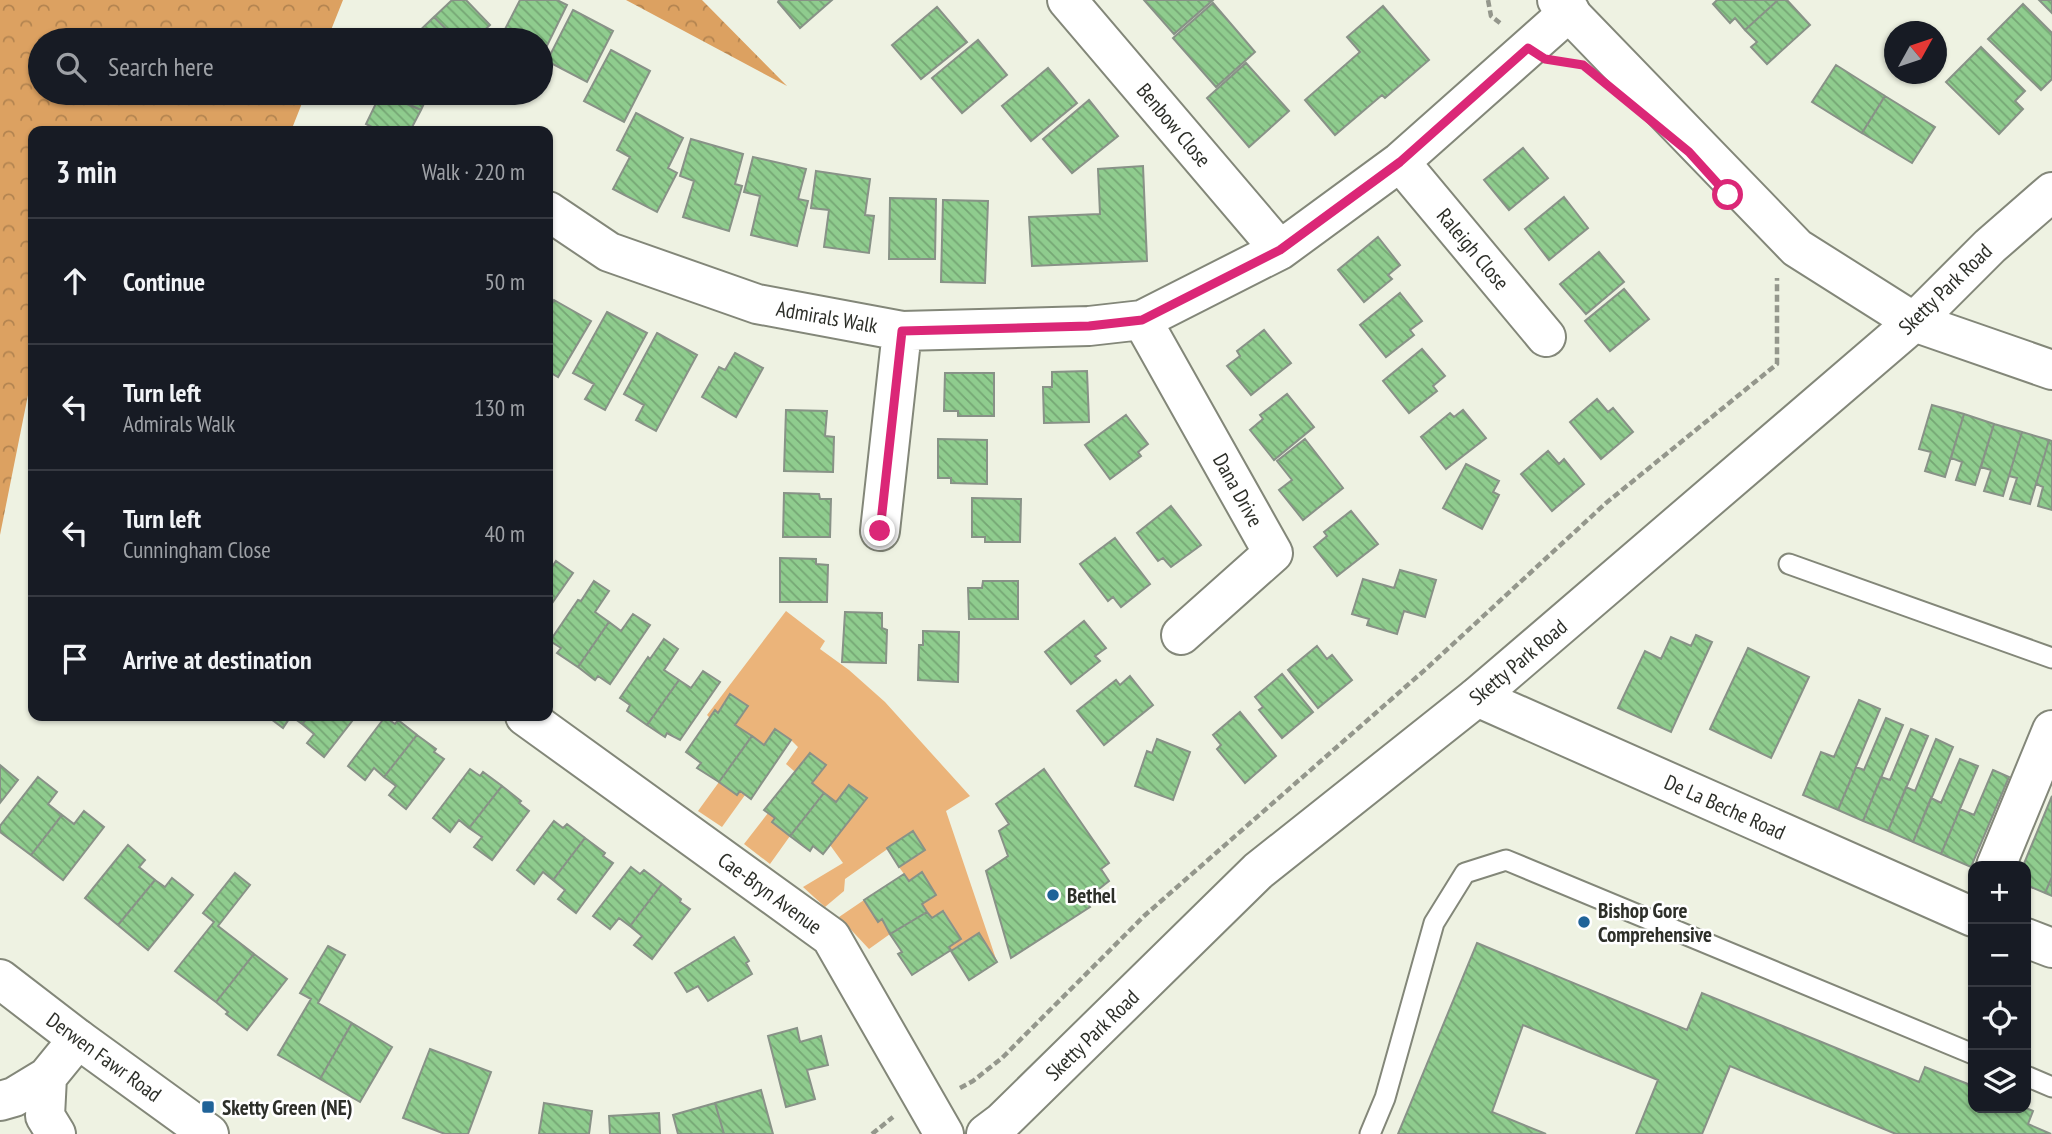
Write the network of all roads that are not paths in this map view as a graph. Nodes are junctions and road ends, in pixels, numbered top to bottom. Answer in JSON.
{"nodes":[{"id":1,"x":1068,"y":0,"type":"edge"},
{"id":2,"x":1564,"y":6,"type":"edge"},
{"id":3,"x":1400,"y":162,"type":"junction"},
{"id":4,"x":2052,"y":192,"type":"edge"},
{"id":5,"x":553,"y":214,"type":"edge"},
{"id":6,"x":1280,"y":250,"type":"junction"},
{"id":7,"x":1142,"y":320,"type":"junction"},
{"id":8,"x":1913,"y":322,"type":"junction"},
{"id":9,"x":902,"y":331,"type":"junction"},
{"id":10,"x":1546,"y":337,"type":"dead end"},
{"id":11,"x":2052,"y":370,"type":"edge"},
{"id":12,"x":880,"y":531,"type":"dead end"},
{"id":13,"x":1789,"y":564,"type":"dead end"},
{"id":14,"x":1181,"y":635,"type":"dead end"},
{"id":15,"x":2052,"y":657,"type":"edge"},
{"id":16,"x":1477,"y":698,"type":"junction"},
{"id":17,"x":531,"y":721,"type":"edge"},
{"id":18,"x":2052,"y":730,"type":"edge"},
{"id":19,"x":1998,"y":861,"type":"edge"},
{"id":20,"x":1968,"y":915,"type":"edge"},
{"id":21,"x":2031,"y":940,"type":"edge"},
{"id":22,"x":2052,"y":948,"type":"edge"},
{"id":23,"x":0,"y":979,"type":"edge"},
{"id":24,"x":78,"y":1039,"type":"junction"},
{"id":25,"x":1968,"y":1052,"type":"edge"},
{"id":26,"x":47,"y":1077,"type":"junction"},
{"id":27,"x":2031,"y":1078,"type":"edge"},
{"id":28,"x":2052,"y":1087,"type":"edge"},
{"id":29,"x":0,"y":1101,"type":"edge"},
{"id":30,"x":1000,"y":1130,"type":"edge"},
{"id":31,"x":56,"y":1134,"type":"edge"},
{"id":32,"x":209,"y":1134,"type":"edge"},
{"id":33,"x":944,"y":1134,"type":"edge"},
{"id":34,"x":1370,"y":1134,"type":"edge"}],
"edges":[{"from":1,"to":6,"type":"street","name":"Benbow Close"},
{"from":2,"to":3,"type":"street","name":"Admirals Walk"},
{"from":2,"to":8,"type":"street"},
{"from":3,"to":6,"type":"street","name":"Admirals Walk"},
{"from":3,"to":10,"type":"street","name":"Raleigh Close"},
{"from":4,"to":8,"type":"street","name":"Sketty Park Road"},
{"from":5,"to":9,"type":"street","name":"Admirals Walk"},
{"from":6,"to":7,"type":"street","name":"Admirals Walk"},
{"from":7,"to":9,"type":"street","name":"Admirals Walk"},
{"from":7,"to":14,"type":"street","name":"Dana Drive"},
{"from":8,"to":11,"type":"street"},
{"from":8,"to":16,"type":"street","name":"Sketty Park Road"},
{"from":9,"to":12,"type":"street"},
{"from":13,"to":15,"type":"lane"},
{"from":16,"to":20,"type":"street","name":"De La Beche Road"},
{"from":16,"to":30,"type":"street","name":"Sketty Park Road"},
{"from":17,"to":33,"type":"street","name":"Cae-Bryn Avenue"},
{"from":18,"to":19,"type":"street"},
{"from":21,"to":22,"type":"street"},
{"from":23,"to":24,"type":"street","name":"Derwen Fawr Road"},
{"from":24,"to":26,"type":"street"},
{"from":24,"to":32,"type":"street","name":"Derwen Fawr Road"},
{"from":25,"to":34,"type":"lane"},
{"from":26,"to":29,"type":"street"},
{"from":26,"to":31,"type":"street"},
{"from":27,"to":28,"type":"lane"}]}
